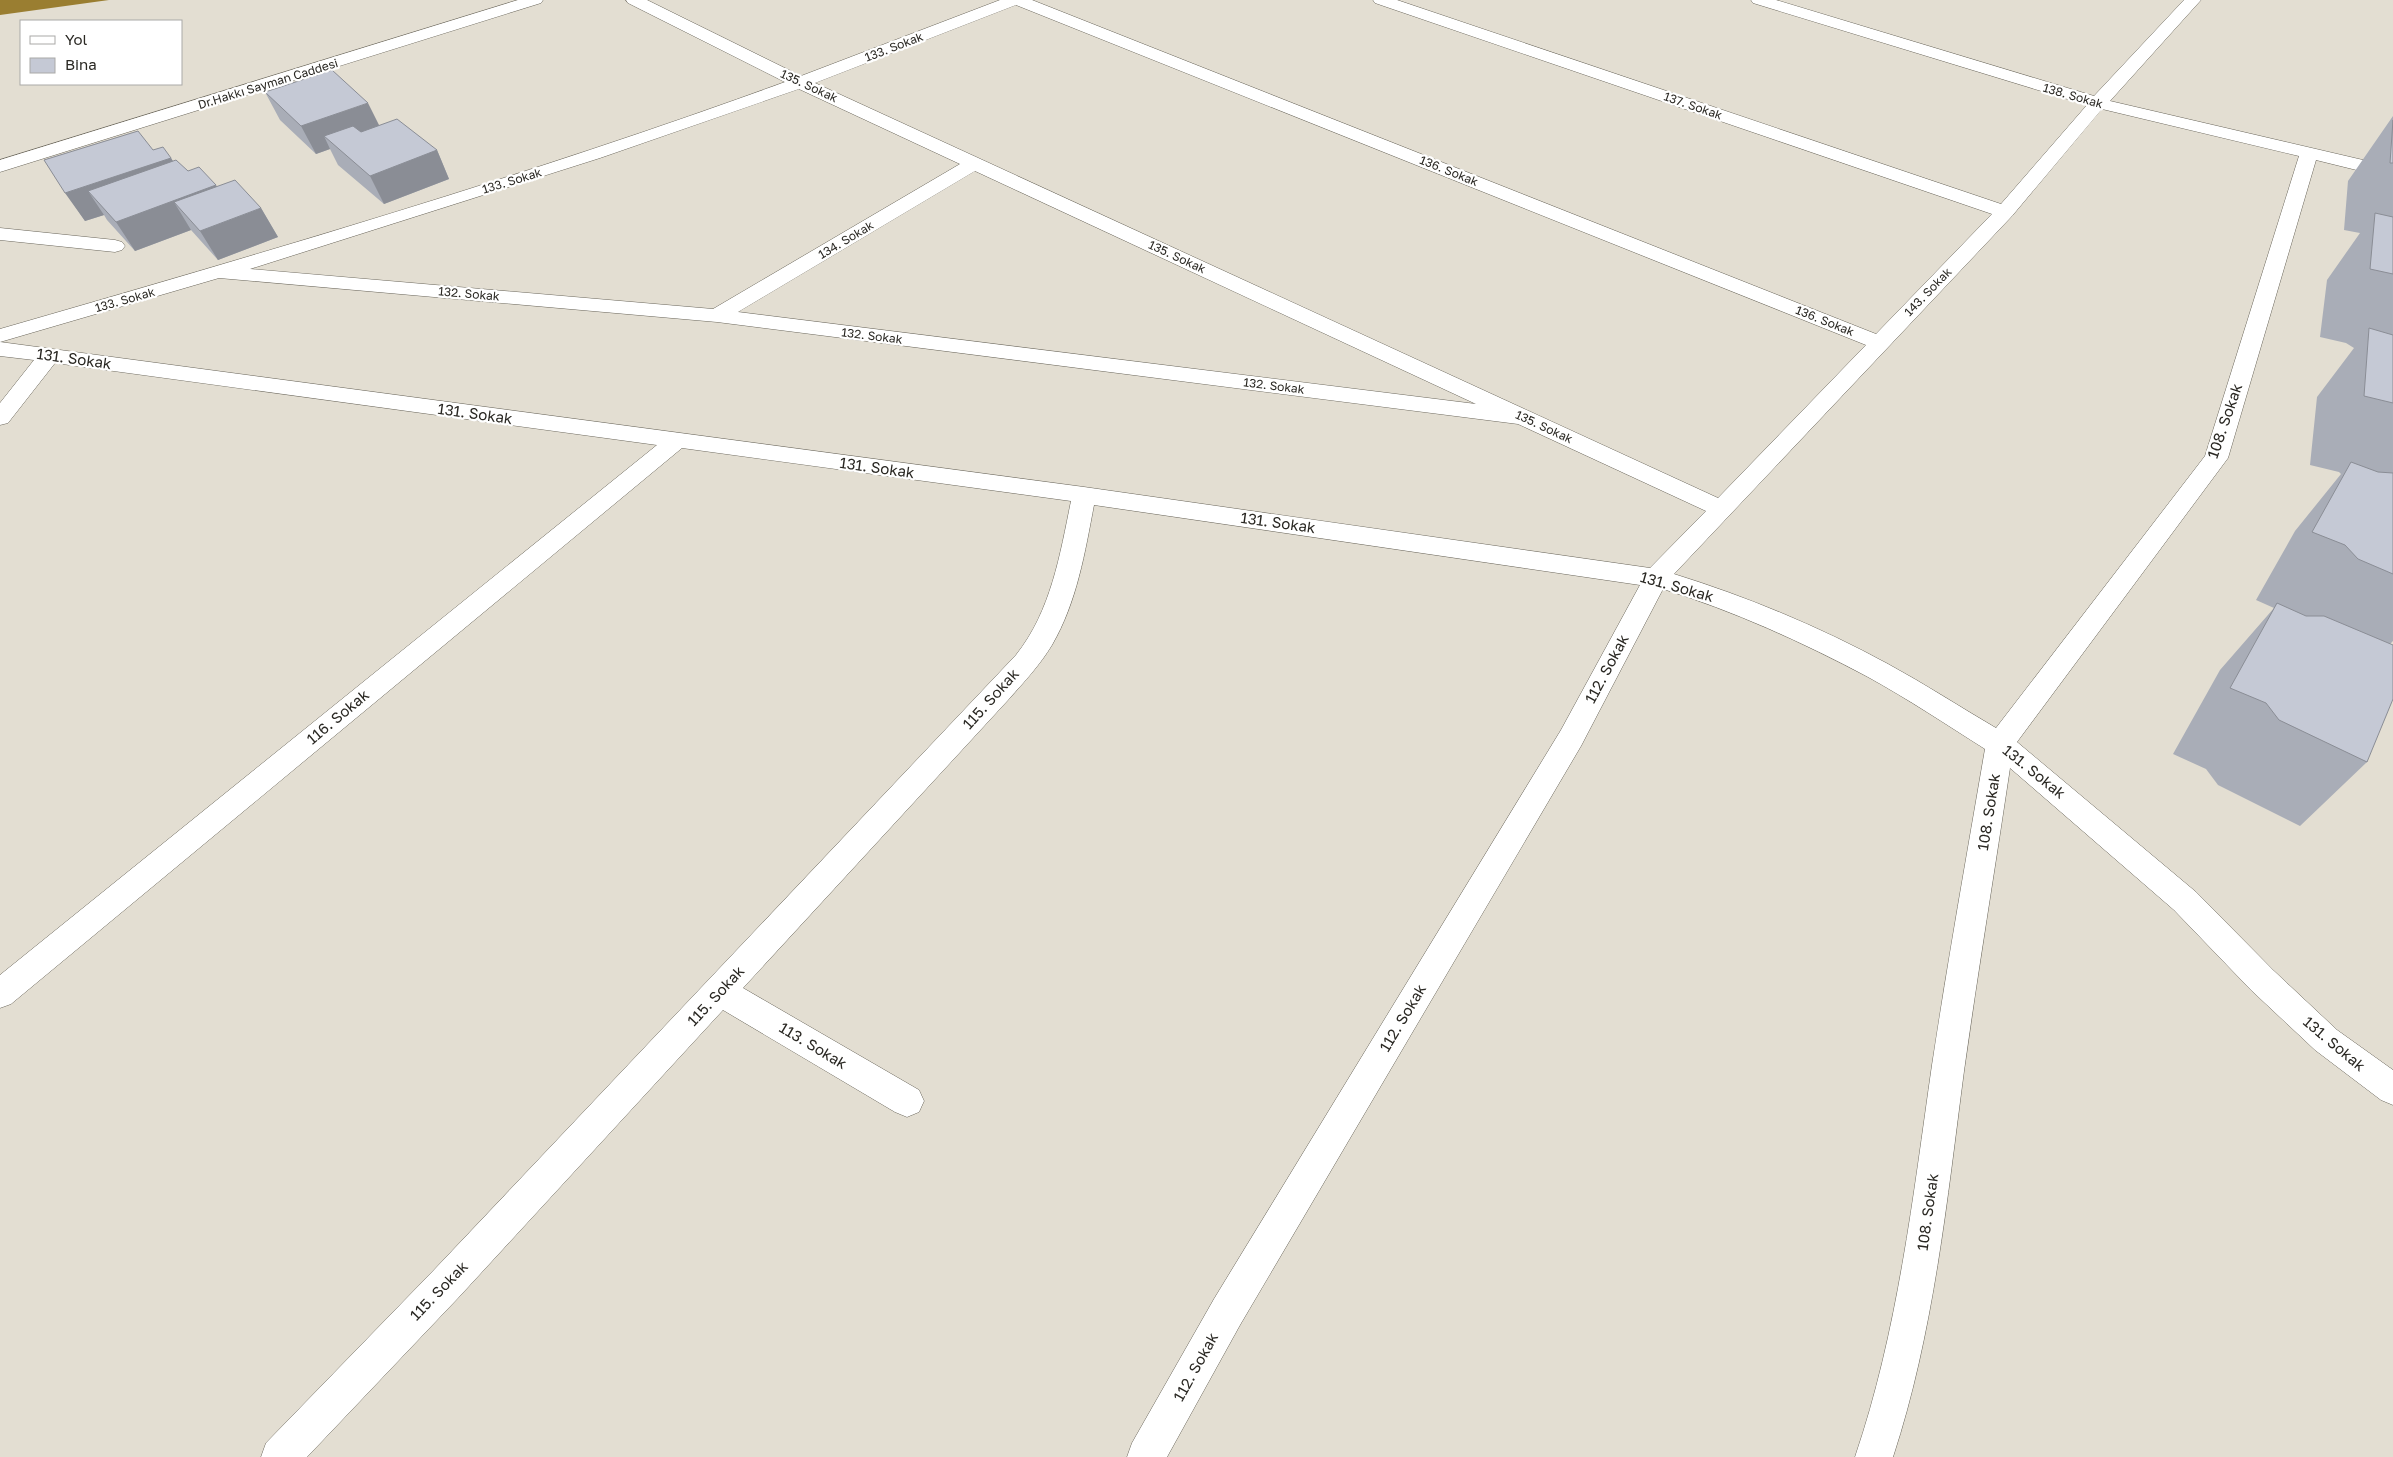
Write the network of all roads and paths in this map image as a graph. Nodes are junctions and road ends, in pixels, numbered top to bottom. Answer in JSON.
{"nodes":[{"id":1,"x":535,"y":0,"type":"edge"},
{"id":2,"x":634,"y":0,"type":"edge"},
{"id":3,"x":1016,"y":0,"type":"edge"},
{"id":4,"x":1381,"y":0,"type":"edge"},
{"id":5,"x":1759,"y":0,"type":"edge"},
{"id":6,"x":2185,"y":1,"type":"edge"},
{"id":7,"x":801,"y":83,"type":"junction"},
{"id":8,"x":2098,"y":103,"type":"junction"},
{"id":9,"x":2309,"y":153,"type":"junction"},
{"id":10,"x":975,"y":163,"type":"junction"},
{"id":11,"x":0,"y":166,"type":"edge"},
{"id":12,"x":2393,"y":173,"type":"edge"},
{"id":13,"x":2004,"y":212,"type":"junction"},
{"id":14,"x":0,"y":234,"type":"edge"},
{"id":15,"x":115,"y":246,"type":"edge"},
{"id":16,"x":220,"y":272,"type":"junction"},
{"id":17,"x":717,"y":316,"type":"junction"},
{"id":18,"x":0,"y":336,"type":"edge"},
{"id":19,"x":1880,"y":343,"type":"junction"},
{"id":20,"x":0,"y":349,"type":"edge"},
{"id":21,"x":50,"y":356,"type":"junction"},
{"id":22,"x":1522,"y":417,"type":"junction"},
{"id":23,"x":0,"y":418,"type":"edge"},
{"id":24,"x":676,"y":441,"type":"junction"},
{"id":25,"x":1084,"y":495,"type":"junction"},
{"id":26,"x":1722,"y":509,"type":"junction"},
{"id":27,"x":1656,"y":578,"type":"junction"},
{"id":28,"x":2000,"y":744,"type":"junction"},
{"id":29,"x":720,"y":991,"type":"junction"},
{"id":30,"x":0,"y":994,"type":"edge"},
{"id":31,"x":2393,"y":1089,"type":"edge"},
{"id":32,"x":907,"y":1101,"type":"dead end"},
{"id":33,"x":280,"y":1457,"type":"edge"},
{"id":34,"x":1146,"y":1457,"type":"edge"},
{"id":35,"x":1874,"y":1457,"type":"edge"}],
"edges":[{"from":1,"to":11,"type":"street","name":"Dr.Hakkı Sayman Caddesi"},
{"from":2,"to":7,"type":"street","name":"135. Sokak"},
{"from":3,"to":7,"type":"street","name":"133. Sokak"},
{"from":3,"to":19,"type":"street","name":"136. Sokak"},
{"from":4,"to":13,"type":"street","name":"137. Sokak"},
{"from":5,"to":8,"type":"street","name":"138. Sokak"},
{"from":6,"to":8,"type":"street","name":"143. Sokak"},
{"from":7,"to":10,"type":"street","name":"135. Sokak"},
{"from":7,"to":16,"type":"street","name":"133. Sokak"},
{"from":8,"to":9,"type":"street","name":"138. Sokak"},
{"from":8,"to":13,"type":"street","name":"143. Sokak"},
{"from":9,"to":12,"type":"street","name":"138. Sokak"},
{"from":9,"to":28,"type":"street","name":"108. Sokak"},
{"from":10,"to":17,"type":"street","name":"134. Sokak"},
{"from":10,"to":22,"type":"street","name":"135. Sokak"},
{"from":13,"to":19,"type":"street","name":"143. Sokak"},
{"from":14,"to":15,"type":"street"},
{"from":16,"to":17,"type":"street","name":"132. Sokak"},
{"from":16,"to":18,"type":"street","name":"133. Sokak"},
{"from":17,"to":22,"type":"street","name":"132. Sokak"},
{"from":19,"to":26,"type":"street","name":"143. Sokak"},
{"from":20,"to":21,"type":"street","name":"131. Sokak"},
{"from":21,"to":23,"type":"street"},
{"from":21,"to":24,"type":"street","name":"131. Sokak"},
{"from":22,"to":26,"type":"street","name":"135. Sokak"},
{"from":24,"to":25,"type":"street","name":"131. Sokak"},
{"from":24,"to":30,"type":"street","name":"116. Sokak"},
{"from":25,"to":27,"type":"street","name":"131. Sokak"},
{"from":25,"to":29,"type":"street","name":"115. Sokak"},
{"from":26,"to":27,"type":"street","name":"143. Sokak"},
{"from":27,"to":28,"type":"street","name":"131. Sokak"},
{"from":27,"to":34,"type":"street","name":"112. Sokak"},
{"from":28,"to":31,"type":"street","name":"131. Sokak"},
{"from":28,"to":35,"type":"street","name":"108. Sokak"},
{"from":29,"to":32,"type":"street","name":"113. Sokak"},
{"from":29,"to":33,"type":"street","name":"115. Sokak"}]}
